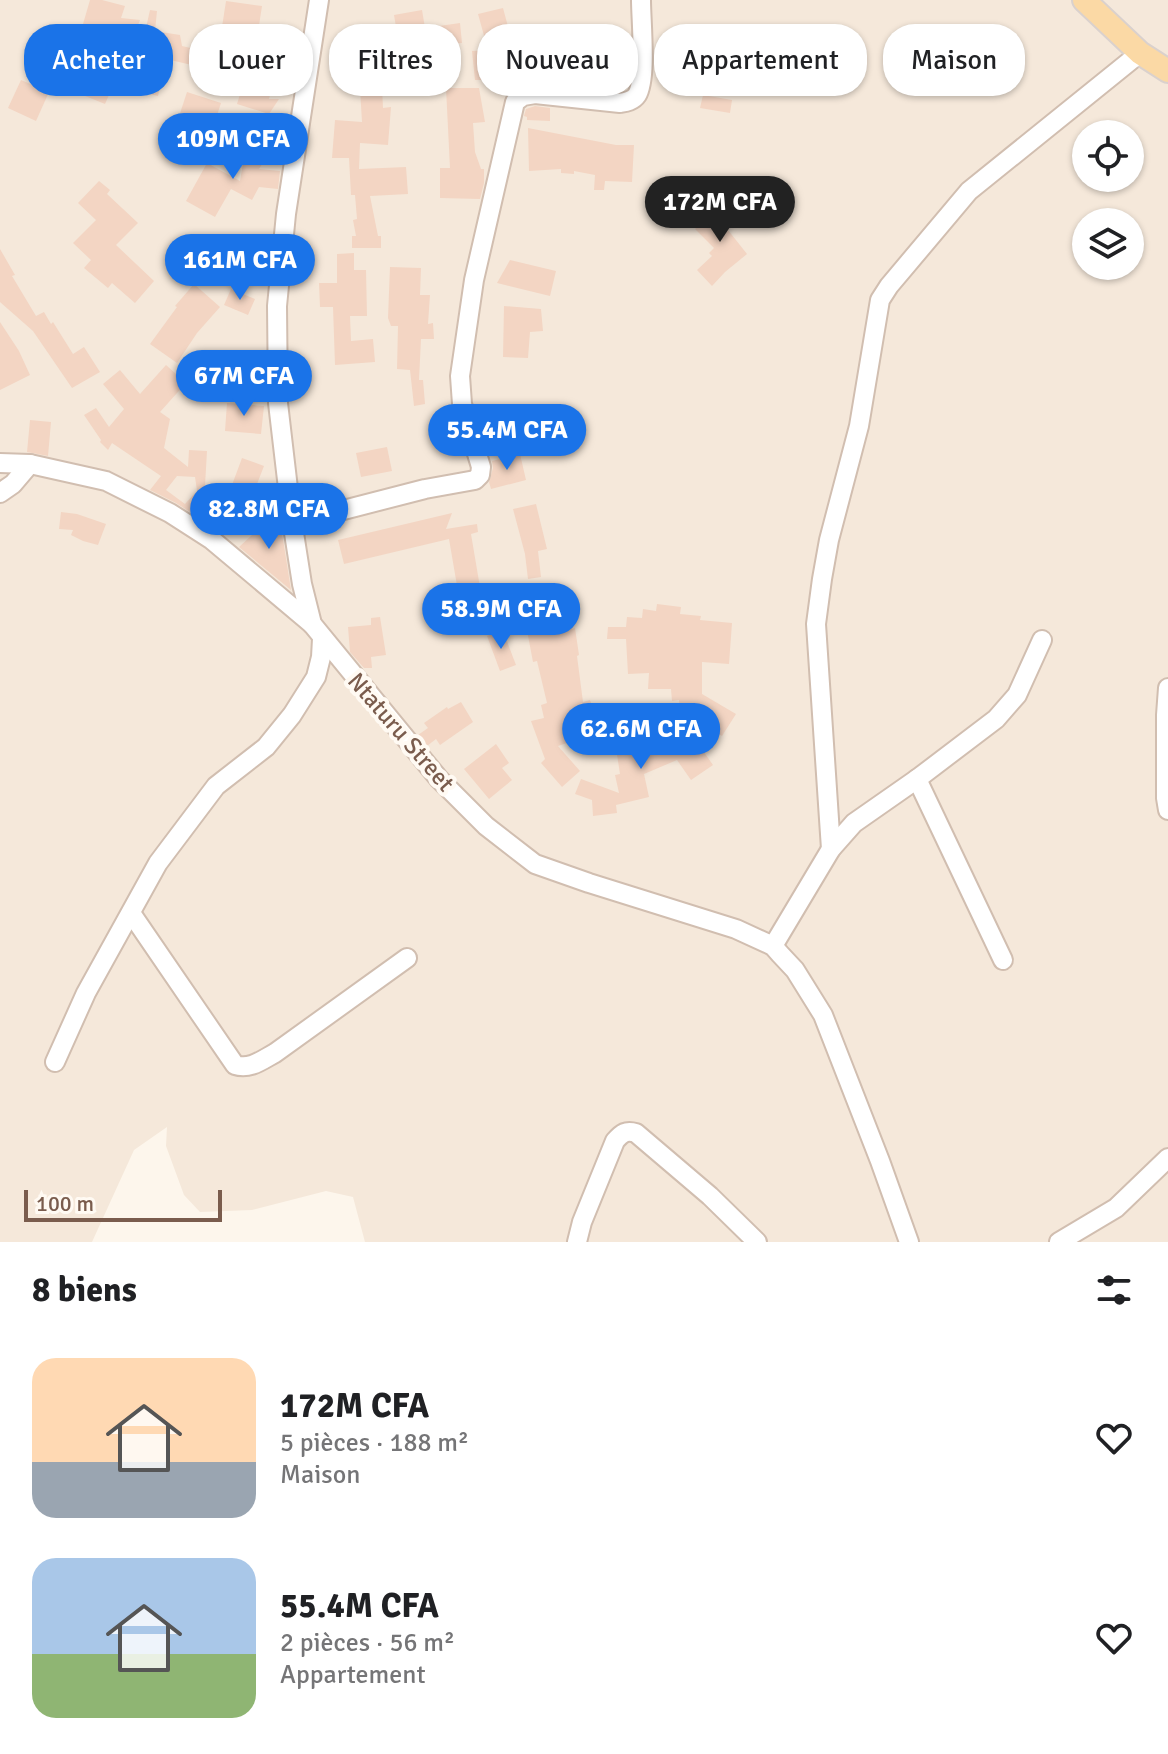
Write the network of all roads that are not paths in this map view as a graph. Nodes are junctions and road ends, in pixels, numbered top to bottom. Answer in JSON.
{"nodes":[{"id":1,"x":319,"y":0,"type":"edge"},
{"id":2,"x":641,"y":0,"type":"edge"},
{"id":3,"x":1084,"y":0,"type":"edge"},
{"id":4,"x":1140,"y":53,"type":"junction"},
{"id":5,"x":1168,"y":71,"type":"edge"},
{"id":6,"x":0,"y":463,"type":"edge"},
{"id":7,"x":30,"y":464,"type":"junction"},
{"id":8,"x":0,"y":493,"type":"edge"},
{"id":9,"x":293,"y":523,"type":"junction"},
{"id":10,"x":317,"y":632,"type":"junction"},
{"id":11,"x":1042,"y":640,"type":"dead end"},
{"id":12,"x":1168,"y":688,"type":"edge"},
{"id":13,"x":917,"y":779,"type":"junction"},
{"id":14,"x":1168,"y":810,"type":"edge"},
{"id":15,"x":831,"y":849,"type":"junction"},
{"id":16,"x":131,"y":913,"type":"junction"},
{"id":17,"x":773,"y":946,"type":"junction"},
{"id":18,"x":407,"y":958,"type":"dead end"},
{"id":19,"x":1003,"y":960,"type":"dead end"},
{"id":20,"x":55,"y":1062,"type":"dead end"},
{"id":21,"x":1168,"y":1158,"type":"edge"},
{"id":22,"x":577,"y":1242,"type":"edge"},
{"id":23,"x":757,"y":1242,"type":"edge"},
{"id":24,"x":909,"y":1242,"type":"edge"},
{"id":25,"x":1059,"y":1242,"type":"edge"}],
"edges":[{"from":1,"to":9,"type":"street","name":"Ntaturu Street"},
{"from":2,"to":9,"type":"street"},
{"from":3,"to":4,"type":"main road"},
{"from":4,"to":5,"type":"main road"},
{"from":4,"to":15,"type":"street"},
{"from":6,"to":7,"type":"street"},
{"from":7,"to":8,"type":"street"},
{"from":7,"to":10,"type":"street"},
{"from":9,"to":10,"type":"street","name":"Ntaturu Street"},
{"from":10,"to":16,"type":"street"},
{"from":10,"to":17,"type":"street","name":"Ntaturu Street"},
{"from":11,"to":13,"type":"street"},
{"from":12,"to":14,"type":"street"},
{"from":13,"to":15,"type":"street"},
{"from":13,"to":19,"type":"street"},
{"from":15,"to":17,"type":"street"},
{"from":16,"to":18,"type":"street"},
{"from":16,"to":20,"type":"street"},
{"from":17,"to":24,"type":"street","name":"Ntaturu Street"},
{"from":21,"to":25,"type":"street"},
{"from":22,"to":23,"type":"street"}]}
